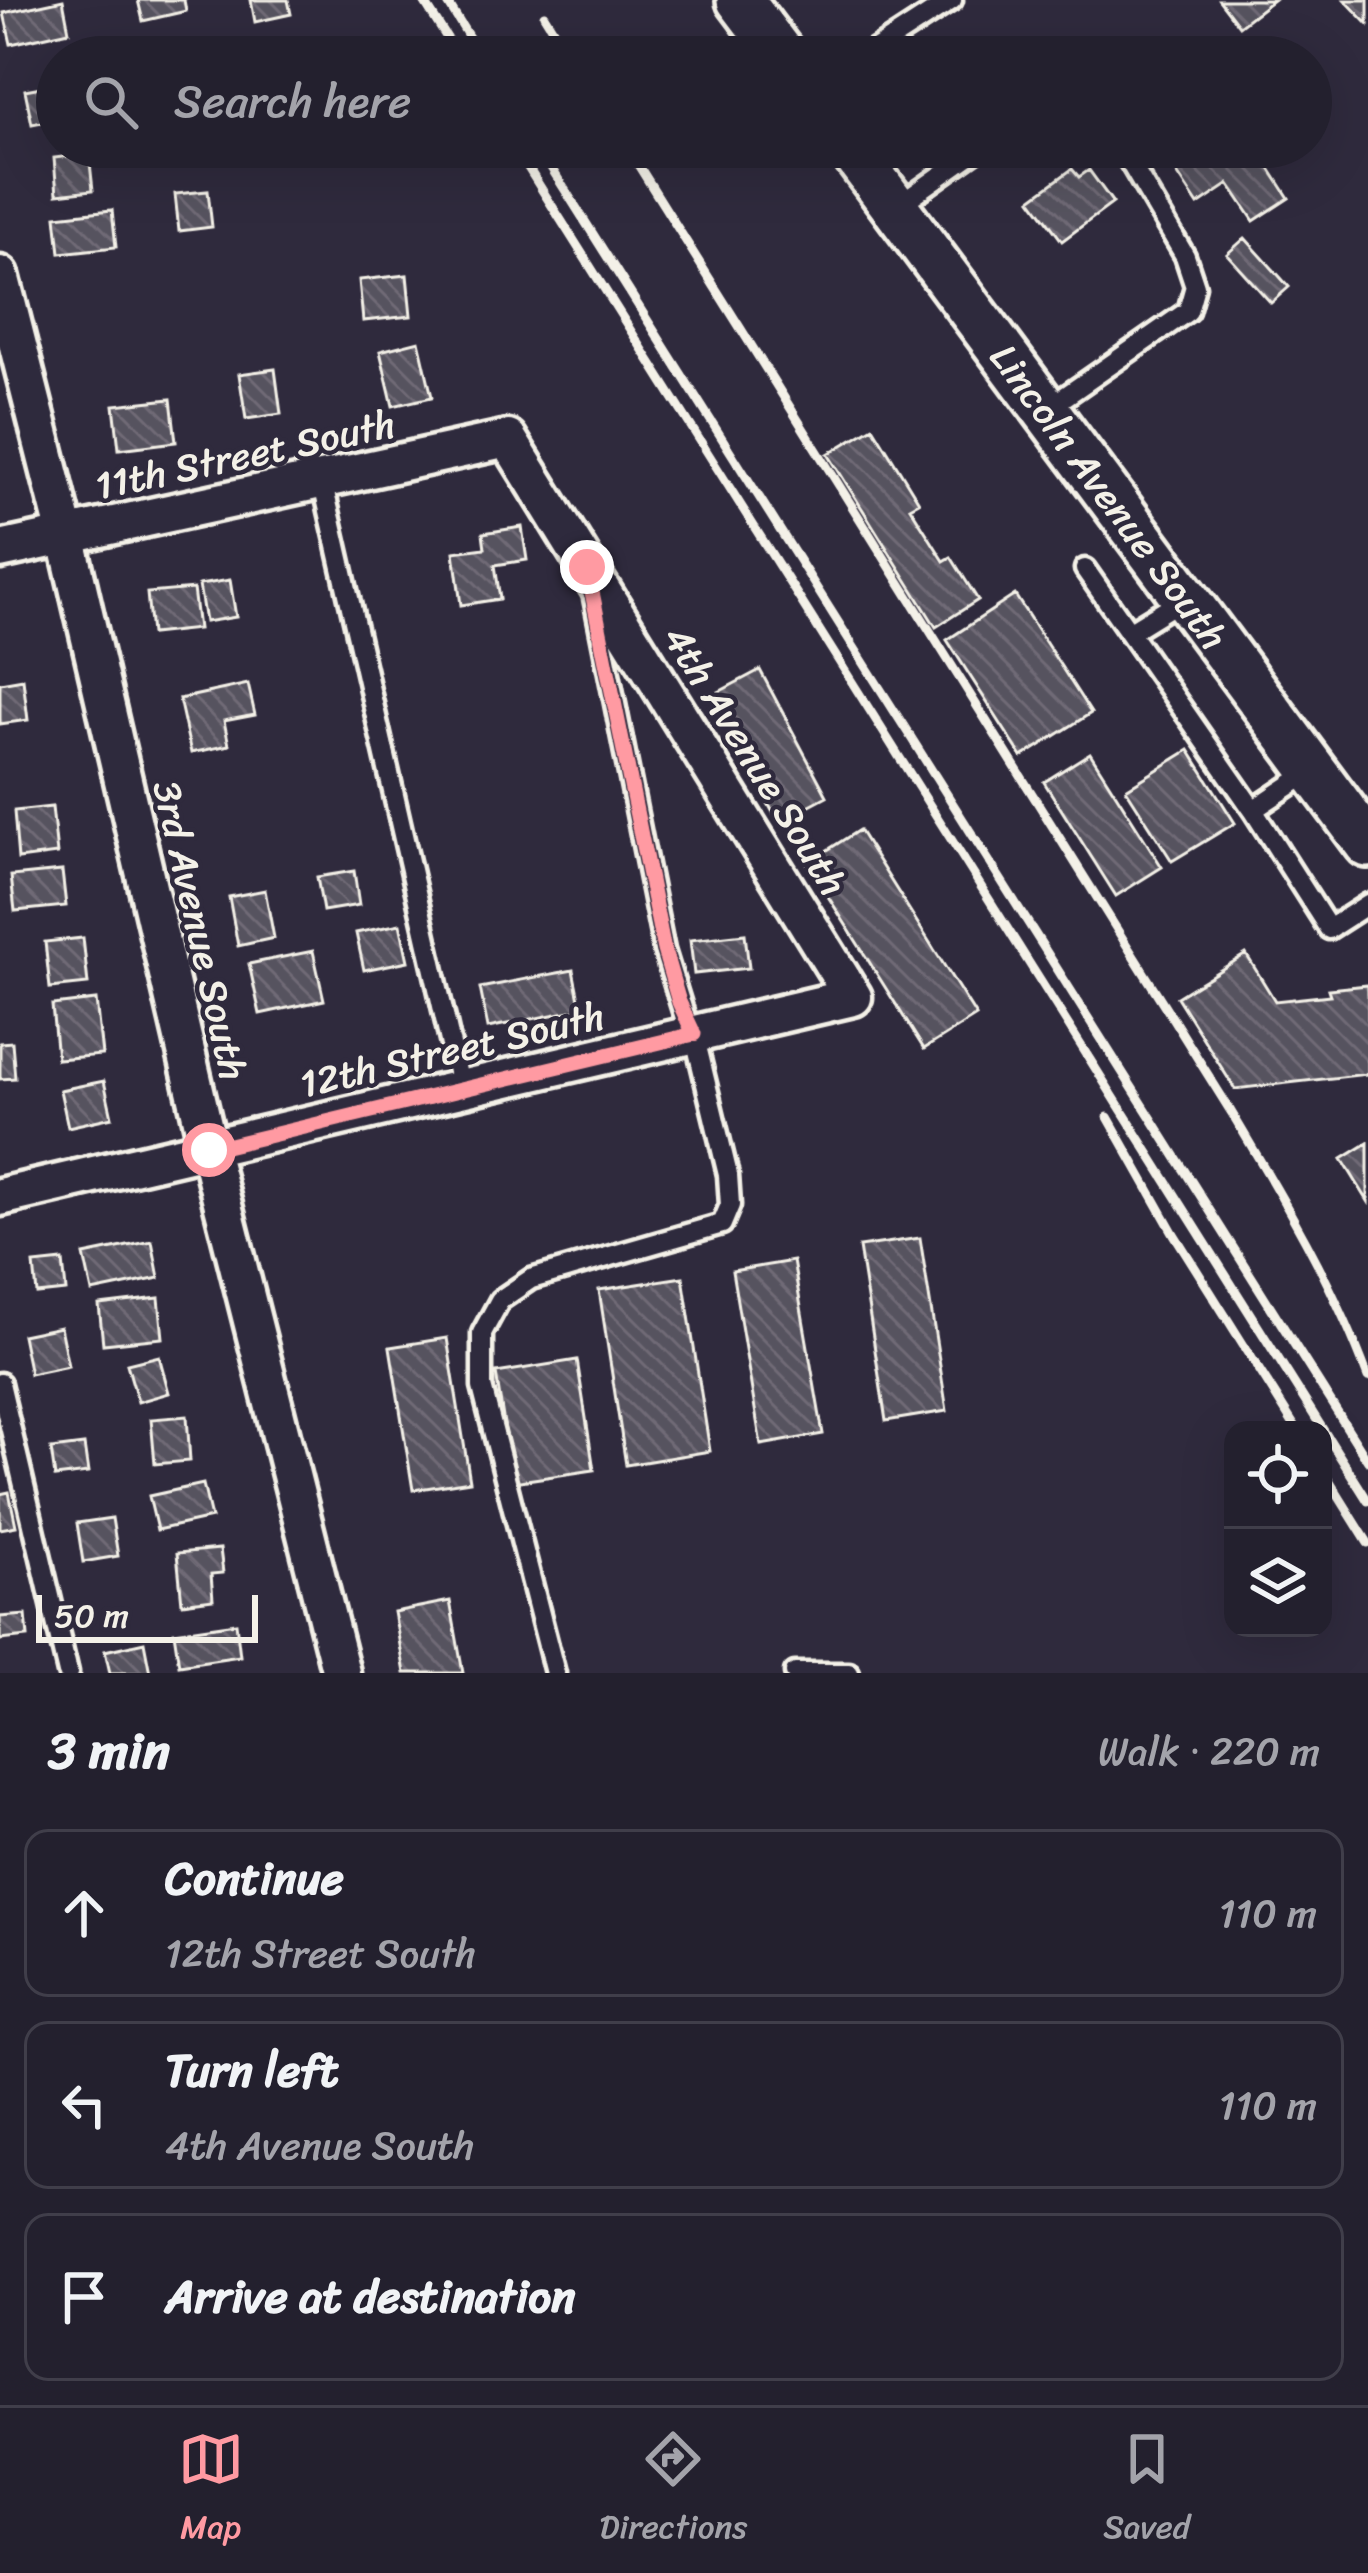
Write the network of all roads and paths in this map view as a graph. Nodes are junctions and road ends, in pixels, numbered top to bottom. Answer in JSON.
{"nodes":[{"id":1,"x":740,"y":0,"type":"edge"},
{"id":2,"x":952,"y":0,"type":"edge"},
{"id":3,"x":767,"y":36,"type":"edge"},
{"id":4,"x":896,"y":36,"type":"edge"},
{"id":5,"x":865,"y":168,"type":"edge"},
{"id":6,"x":951,"y":168,"type":"edge"},
{"id":7,"x":1133,"y":168,"type":"edge"},
{"id":8,"x":895,"y":208,"type":"junction"},
{"id":9,"x":0,"y":275,"type":"edge"},
{"id":10,"x":1045,"y":410,"type":"junction"},
{"id":11,"x":508,"y":439,"type":"joint"},
{"id":12,"x":322,"y":480,"type":"junction"},
{"id":13,"x":66,"y":536,"type":"junction"},
{"id":14,"x":0,"y":550,"type":"edge"},
{"id":15,"x":587,"y":567,"type":"junction"},
{"id":16,"x":1085,"y":569,"type":"dead end"},
{"id":17,"x":1184,"y":598,"type":"junction"},
{"id":18,"x":1129,"y":632,"type":"junction"},
{"id":19,"x":1313,"y":770,"type":"junction"},
{"id":20,"x":1253,"y":810,"type":"junction"},
{"id":21,"x":1368,"y":844,"type":"edge"},
{"id":22,"x":1368,"y":904,"type":"edge"},
{"id":23,"x":853,"y":997,"type":"joint"},
{"id":24,"x":694,"y":1034,"type":"junction"},
{"id":25,"x":461,"y":1090,"type":"junction"},
{"id":26,"x":209,"y":1150,"type":"junction"},
{"id":27,"x":0,"y":1197,"type":"edge"},
{"id":28,"x":0,"y":1383,"type":"edge"},
{"id":29,"x":68,"y":1673,"type":"edge"},
{"id":30,"x":341,"y":1673,"type":"edge"},
{"id":31,"x":555,"y":1673,"type":"edge"},
{"id":32,"x":795,"y":1673,"type":"edge"},
{"id":33,"x":849,"y":1673,"type":"edge"}],
"edges":[{"from":1,"to":3,"type":"street"},
{"from":2,"to":4,"type":"lane"},
{"from":5,"to":8,"type":"street","name":"Lincoln Avenue South"},
{"from":6,"to":8,"type":"lane"},
{"from":7,"to":10,"type":"lane"},
{"from":8,"to":10,"type":"street","name":"Lincoln Avenue South"},
{"from":9,"to":13,"type":"street","name":"3rd Avenue South"},
{"from":10,"to":17,"type":"street","name":"Lincoln Avenue South"},
{"from":11,"to":12,"type":"street","name":"11th Street South"},
{"from":11,"to":15,"type":"street","name":"4th Avenue South"},
{"from":12,"to":13,"type":"street","name":"11th Street South"},
{"from":12,"to":25,"type":"lane"},
{"from":13,"to":14,"type":"street","name":"11th Street South"},
{"from":13,"to":26,"type":"street","name":"3rd Avenue South"},
{"from":15,"to":23,"type":"street","name":"4th Avenue South"},
{"from":15,"to":24,"type":"lane","name":"4th Avenue South"},
{"from":16,"to":18,"type":"lane"},
{"from":17,"to":18,"type":"lane"},
{"from":17,"to":19,"type":"street","name":"Lincoln Avenue South"},
{"from":18,"to":20,"type":"lane"},
{"from":19,"to":20,"type":"lane"},
{"from":19,"to":21,"type":"street","name":"Lincoln Avenue South"},
{"from":20,"to":22,"type":"lane"},
{"from":23,"to":24,"type":"street","name":"12th Street South"},
{"from":24,"to":25,"type":"street","name":"12th Street South"},
{"from":24,"to":31,"type":"lane","name":"4th Avenue South"},
{"from":25,"to":26,"type":"street","name":"12th Street South"},
{"from":26,"to":27,"type":"street","name":"12th Street South"},
{"from":26,"to":30,"type":"street","name":"3rd Avenue South"},
{"from":28,"to":29,"type":"lane"},
{"from":32,"to":33,"type":"lane"}]}
